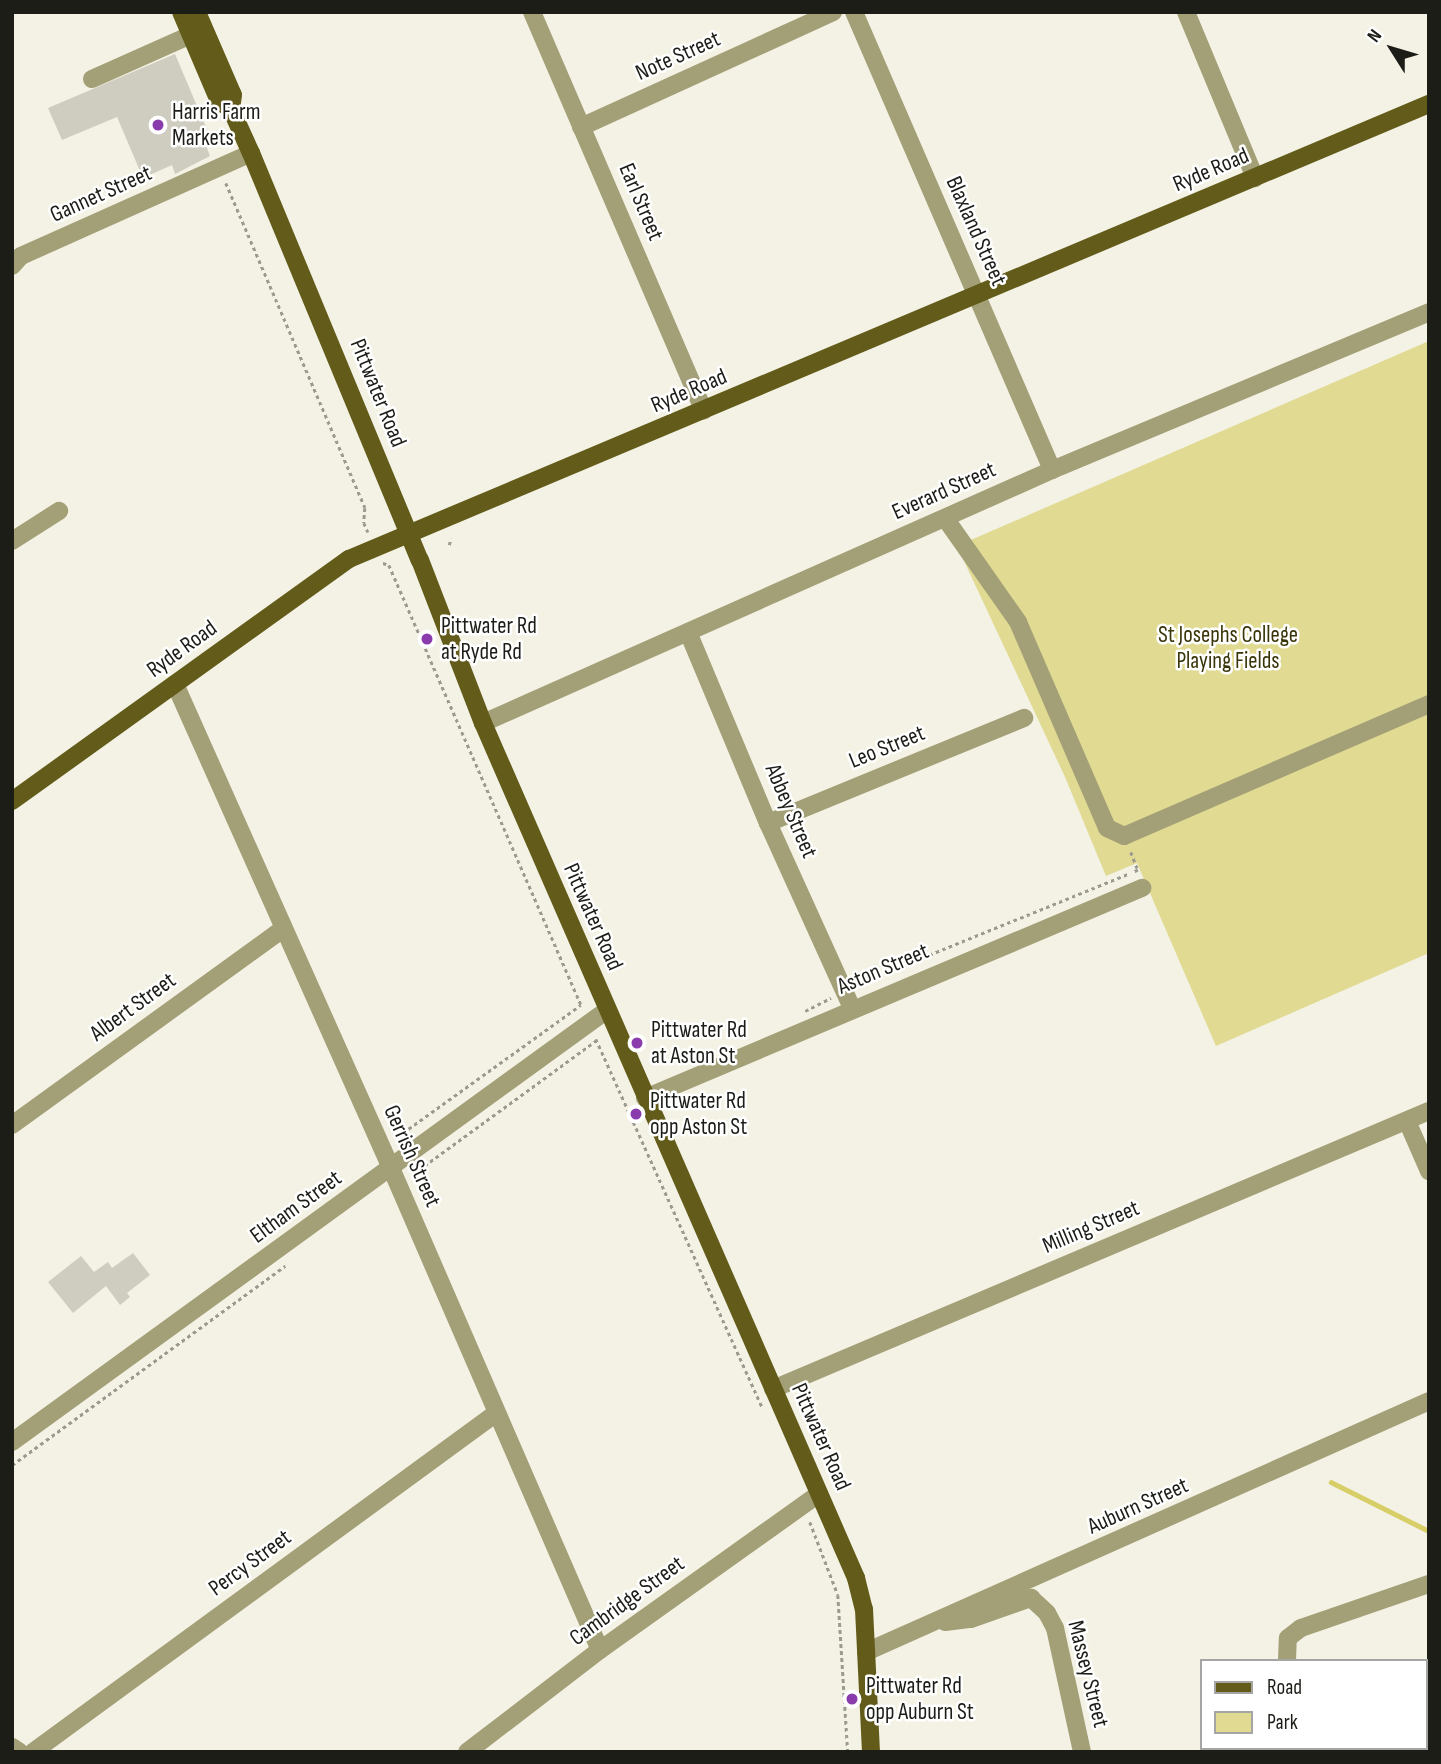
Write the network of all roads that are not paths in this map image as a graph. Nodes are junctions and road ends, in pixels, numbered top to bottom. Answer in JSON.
{"nodes":[{"id":1,"x":181,"y":12,"type":"edge"},
{"id":2,"x":197,"y":12,"type":"edge"},
{"id":3,"x":532,"y":12,"type":"edge"},
{"id":4,"x":833,"y":12,"type":"edge"},
{"id":5,"x":854,"y":12,"type":"edge"},
{"id":6,"x":1186,"y":12,"type":"edge"},
{"id":7,"x":191,"y":35,"type":"junction"},
{"id":8,"x":92,"y":79,"type":"dead end"},
{"id":9,"x":1429,"y":104,"type":"edge"},
{"id":10,"x":231,"y":110,"type":"junction"},
{"id":11,"x":581,"y":127,"type":"junction"},
{"id":12,"x":250,"y":153,"type":"junction"},
{"id":13,"x":1255,"y":178,"type":"junction"},
{"id":14,"x":12,"y":266,"type":"edge"},
{"id":15,"x":977,"y":293,"type":"junction"},
{"id":16,"x":1429,"y":312,"type":"edge"},
{"id":17,"x":704,"y":411,"type":"junction"},
{"id":18,"x":1052,"y":470,"type":"junction"},
{"id":19,"x":59,"y":511,"type":"dead end"},
{"id":20,"x":945,"y":518,"type":"junction"},
{"id":21,"x":409,"y":533,"type":"junction"},
{"id":22,"x":12,"y":541,"type":"edge"},
{"id":23,"x":688,"y":632,"type":"junction"},
{"id":24,"x":175,"y":684,"type":"junction"},
{"id":25,"x":1429,"y":704,"type":"edge"},
{"id":26,"x":1024,"y":718,"type":"dead end"},
{"id":27,"x":483,"y":723,"type":"junction"},
{"id":28,"x":12,"y":801,"type":"edge"},
{"id":29,"x":768,"y":823,"type":"junction"},
{"id":30,"x":1142,"y":888,"type":"dead end"},
{"id":31,"x":283,"y":929,"type":"junction"},
{"id":32,"x":852,"y":1008,"type":"junction"},
{"id":33,"x":607,"y":1010,"type":"junction"},
{"id":34,"x":645,"y":1098,"type":"junction"},
{"id":35,"x":1429,"y":1111,"type":"edge"},
{"id":36,"x":1407,"y":1121,"type":"junction"},
{"id":37,"x":12,"y":1125,"type":"edge"},
{"id":38,"x":1429,"y":1171,"type":"edge"},
{"id":39,"x":395,"y":1176,"type":"junction"},
{"id":40,"x":773,"y":1389,"type":"junction"},
{"id":41,"x":1429,"y":1401,"type":"edge"},
{"id":42,"x":495,"y":1413,"type":"junction"},
{"id":43,"x":12,"y":1442,"type":"edge"},
{"id":44,"x":819,"y":1494,"type":"junction"},
{"id":45,"x":1429,"y":1584,"type":"edge"},
{"id":46,"x":925,"y":1624,"type":"junction"},
{"id":47,"x":600,"y":1650,"type":"junction"},
{"id":48,"x":866,"y":1652,"type":"junction"},
{"id":49,"x":1287,"y":1659,"type":"edge"},
{"id":50,"x":12,"y":1747,"type":"edge"},
{"id":51,"x":20,"y":1752,"type":"edge"},
{"id":52,"x":33,"y":1752,"type":"edge"},
{"id":53,"x":467,"y":1752,"type":"edge"},
{"id":54,"x":871,"y":1752,"type":"edge"},
{"id":55,"x":1082,"y":1752,"type":"edge"}],
"edges":[{"from":1,"to":7,"type":"main road","name":"Pittwater Road"},
{"from":2,"to":10,"type":"main road","name":"Pittwater Road"},
{"from":3,"to":11,"type":"street","name":"Earl Street"},
{"from":4,"to":11,"type":"street","name":"Note Street"},
{"from":5,"to":15,"type":"street","name":"Blaxland Street"},
{"from":6,"to":13,"type":"street"},
{"from":7,"to":8,"type":"street"},
{"from":7,"to":10,"type":"main road","name":"Pittwater Road"},
{"from":9,"to":13,"type":"main road","name":"Ryde Road"},
{"from":10,"to":12,"type":"main road","name":"Pittwater Road"},
{"from":11,"to":17,"type":"street","name":"Earl Street"},
{"from":12,"to":14,"type":"street","name":"Gannet Street"},
{"from":12,"to":21,"type":"main road","name":"Pittwater Road"},
{"from":13,"to":15,"type":"main road","name":"Ryde Road"},
{"from":15,"to":17,"type":"main road","name":"Ryde Road"},
{"from":15,"to":18,"type":"street","name":"Blaxland Street"},
{"from":16,"to":18,"type":"street","name":"Everard Street"},
{"from":17,"to":21,"type":"main road","name":"Ryde Road"},
{"from":18,"to":20,"type":"street","name":"Everard Street"},
{"from":19,"to":22,"type":"street"},
{"from":20,"to":23,"type":"street","name":"Everard Street"},
{"from":20,"to":25,"type":"street"},
{"from":21,"to":24,"type":"main road","name":"Ryde Road"},
{"from":21,"to":27,"type":"main road","name":"Pittwater Road"},
{"from":23,"to":27,"type":"street","name":"Everard Street"},
{"from":23,"to":29,"type":"street","name":"Abbey Street"},
{"from":24,"to":28,"type":"main road","name":"Ryde Road"},
{"from":24,"to":31,"type":"street","name":"Gerrish Street"},
{"from":26,"to":29,"type":"street","name":"Leo Street"},
{"from":27,"to":33,"type":"main road","name":"Pittwater Road"},
{"from":29,"to":32,"type":"street","name":"Abbey Street"},
{"from":30,"to":32,"type":"street","name":"Aston Street"},
{"from":31,"to":37,"type":"street","name":"Albert Street"},
{"from":31,"to":39,"type":"street","name":"Gerrish Street"},
{"from":32,"to":34,"type":"street","name":"Aston Street"},
{"from":33,"to":34,"type":"main road","name":"Pittwater Road"},
{"from":33,"to":39,"type":"street","name":"Eltham Street"},
{"from":34,"to":40,"type":"main road","name":"Pittwater Road"},
{"from":35,"to":36,"type":"street","name":"Milling Street"},
{"from":36,"to":38,"type":"street"},
{"from":36,"to":40,"type":"street","name":"Milling Street"},
{"from":39,"to":42,"type":"street","name":"Gerrish Street"},
{"from":39,"to":43,"type":"street","name":"Eltham Street"},
{"from":40,"to":44,"type":"main road","name":"Pittwater Road"},
{"from":41,"to":46,"type":"street","name":"Auburn Street"},
{"from":42,"to":47,"type":"street","name":"Gerrish Street"},
{"from":42,"to":52,"type":"street","name":"Percy Street"},
{"from":44,"to":47,"type":"street","name":"Cambridge Street"},
{"from":44,"to":48,"type":"main road","name":"Pittwater Road"},
{"from":45,"to":49,"type":"street"},
{"from":46,"to":48,"type":"street","name":"Auburn Street"},
{"from":46,"to":55,"type":"street","name":"Massey Street"},
{"from":47,"to":53,"type":"street","name":"Cambridge Street"},
{"from":48,"to":54,"type":"main road","name":"Pittwater Road"},
{"from":50,"to":51,"type":"street"}]}
